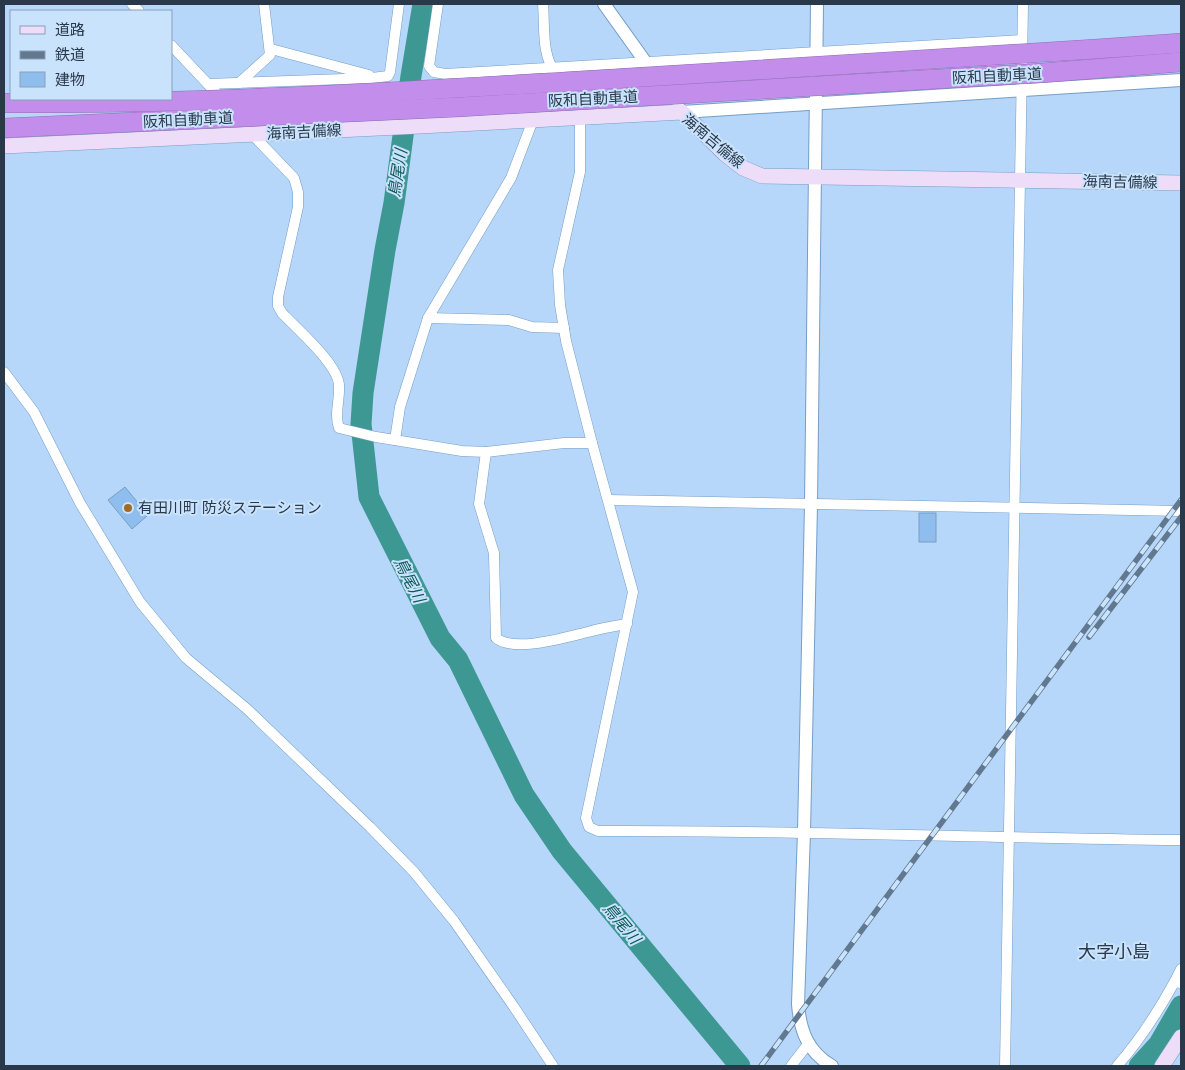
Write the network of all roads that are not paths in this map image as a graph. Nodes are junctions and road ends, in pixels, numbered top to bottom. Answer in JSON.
{"nodes":[{"id":1,"x":264,"y":4,"type":"edge"},
{"id":2,"x":399,"y":4,"type":"edge"},
{"id":3,"x":438,"y":4,"type":"edge"},
{"id":4,"x":543,"y":4,"type":"edge"},
{"id":5,"x":604,"y":4,"type":"edge"},
{"id":6,"x":817,"y":4,"type":"edge"},
{"id":7,"x":1023,"y":4,"type":"edge"},
{"id":8,"x":1022,"y":40,"type":"junction"},
{"id":9,"x":1181,"y":43,"type":"edge"},
{"id":10,"x":172,"y":46,"type":"edge"},
{"id":11,"x":271,"y":48,"type":"junction"},
{"id":12,"x":816,"y":52,"type":"junction"},
{"id":13,"x":1181,"y":62,"type":"edge"},
{"id":14,"x":646,"y":63,"type":"junction"},
{"id":15,"x":552,"y":69,"type":"junction"},
{"id":16,"x":372,"y":78,"type":"junction"},
{"id":17,"x":1181,"y":80,"type":"edge"},
{"id":18,"x":239,"y":83,"type":"junction"},
{"id":19,"x":208,"y":84,"type":"junction"},
{"id":20,"x":1021,"y":89,"type":"junction"},
{"id":21,"x":171,"y":100,"type":"edge"},
{"id":22,"x":172,"y":100,"type":"edge"},
{"id":23,"x":4,"y":103,"type":"edge"},
{"id":24,"x":816,"y":103,"type":"junction"},
{"id":25,"x":682,"y":112,"type":"junction"},
{"id":26,"x":580,"y":117,"type":"junction"},
{"id":27,"x":559,"y":118,"type":"junction"},
{"id":28,"x":533,"y":120,"type":"junction"},
{"id":29,"x":4,"y":128,"type":"edge"},
{"id":30,"x":253,"y":134,"type":"junction"},
{"id":31,"x":4,"y":146,"type":"edge"},
{"id":32,"x":815,"y":178,"type":"junction"},
{"id":33,"x":1021,"y":180,"type":"junction"},
{"id":34,"x":1181,"y":183,"type":"edge"},
{"id":35,"x":428,"y":318,"type":"junction"},
{"id":36,"x":564,"y":328,"type":"junction"},
{"id":37,"x":4,"y":372,"type":"edge"},
{"id":38,"x":395,"y":440,"type":"junction"},
{"id":39,"x":592,"y":443,"type":"junction"},
{"id":40,"x":486,"y":452,"type":"junction"},
{"id":41,"x":609,"y":500,"type":"junction"},
{"id":42,"x":812,"y":505,"type":"junction"},
{"id":43,"x":1016,"y":509,"type":"junction"},
{"id":44,"x":1181,"y":511,"type":"edge"},
{"id":45,"x":627,"y":624,"type":"junction"},
{"id":46,"x":804,"y":832,"type":"junction"},
{"id":47,"x":1009,"y":838,"type":"junction"},
{"id":48,"x":1181,"y":840,"type":"edge"},
{"id":49,"x":1181,"y":969,"type":"edge"},
{"id":50,"x":1178,"y":982,"type":"edge"},
{"id":51,"x":1181,"y":1037,"type":"edge"},
{"id":52,"x":808,"y":1044,"type":"junction"},
{"id":53,"x":554,"y":1066,"type":"edge"},
{"id":54,"x":791,"y":1066,"type":"edge"},
{"id":55,"x":832,"y":1066,"type":"edge"},
{"id":56,"x":1005,"y":1066,"type":"edge"},
{"id":57,"x":1117,"y":1066,"type":"edge"},
{"id":58,"x":1162,"y":1066,"type":"edge"}],
"edges":[{"from":1,"to":11,"type":"street"},
{"from":2,"to":16,"type":"street"},
{"from":3,"to":15,"type":"street"},
{"from":4,"to":15,"type":"street"},
{"from":5,"to":14,"type":"street"},
{"from":6,"to":12,"type":"street"},
{"from":7,"to":8,"type":"street"},
{"from":8,"to":12,"type":"street"},
{"from":8,"to":20,"type":"street"},
{"from":9,"to":22,"type":"highway","name":"阪和自動車道","bridge":true},
{"from":10,"to":19,"type":"street"},
{"from":11,"to":16,"type":"street"},
{"from":11,"to":18,"type":"street"},
{"from":12,"to":14,"type":"street"},
{"from":12,"to":24,"type":"street"},
{"from":13,"to":29,"type":"highway","name":"阪和自動車道","bridge":true},
{"from":14,"to":15,"type":"street"},
{"from":14,"to":25,"type":"street"},
{"from":15,"to":27,"type":"street"},
{"from":16,"to":18,"type":"street"},
{"from":17,"to":20,"type":"street"},
{"from":18,"to":19,"type":"street"},
{"from":19,"to":30,"type":"street"},
{"from":20,"to":24,"type":"street"},
{"from":20,"to":33,"type":"street"},
{"from":21,"to":23,"type":"highway","name":"阪和自動車道","bridge":true},
{"from":24,"to":25,"type":"street"},
{"from":24,"to":32,"type":"street"},
{"from":25,"to":26,"type":"main road","name":"海南吉備線"},
{"from":25,"to":32,"type":"main road","name":"海南吉備線"},
{"from":26,"to":27,"type":"main road","name":"海南吉備線"},
{"from":26,"to":36,"type":"street"},
{"from":27,"to":28,"type":"main road","name":"海南吉備線"},
{"from":28,"to":30,"type":"main road","name":"海南吉備線"},
{"from":28,"to":35,"type":"street"},
{"from":30,"to":31,"type":"main road","name":"海南吉備線"},
{"from":30,"to":38,"type":"street"},
{"from":32,"to":33,"type":"main road","name":"海南吉備線"},
{"from":32,"to":42,"type":"street"},
{"from":33,"to":34,"type":"main road","name":"海南吉備線"},
{"from":33,"to":43,"type":"street"},
{"from":35,"to":36,"type":"street"},
{"from":35,"to":38,"type":"street"},
{"from":36,"to":39,"type":"street"},
{"from":37,"to":53,"type":"street"},
{"from":38,"to":40,"type":"street"},
{"from":39,"to":40,"type":"street"},
{"from":39,"to":41,"type":"street"},
{"from":40,"to":45,"type":"street"},
{"from":41,"to":42,"type":"street"},
{"from":41,"to":45,"type":"street"},
{"from":42,"to":43,"type":"street"},
{"from":42,"to":46,"type":"street"},
{"from":43,"to":44,"type":"street"},
{"from":43,"to":47,"type":"street"},
{"from":45,"to":46,"type":"street"},
{"from":46,"to":47,"type":"street"},
{"from":46,"to":52,"type":"street"},
{"from":47,"to":48,"type":"street"},
{"from":47,"to":56,"type":"street"},
{"from":49,"to":50,"type":"street"},
{"from":50,"to":57,"type":"street"},
{"from":51,"to":58,"type":"main road"},
{"from":52,"to":54,"type":"street"},
{"from":52,"to":55,"type":"street"}]}
